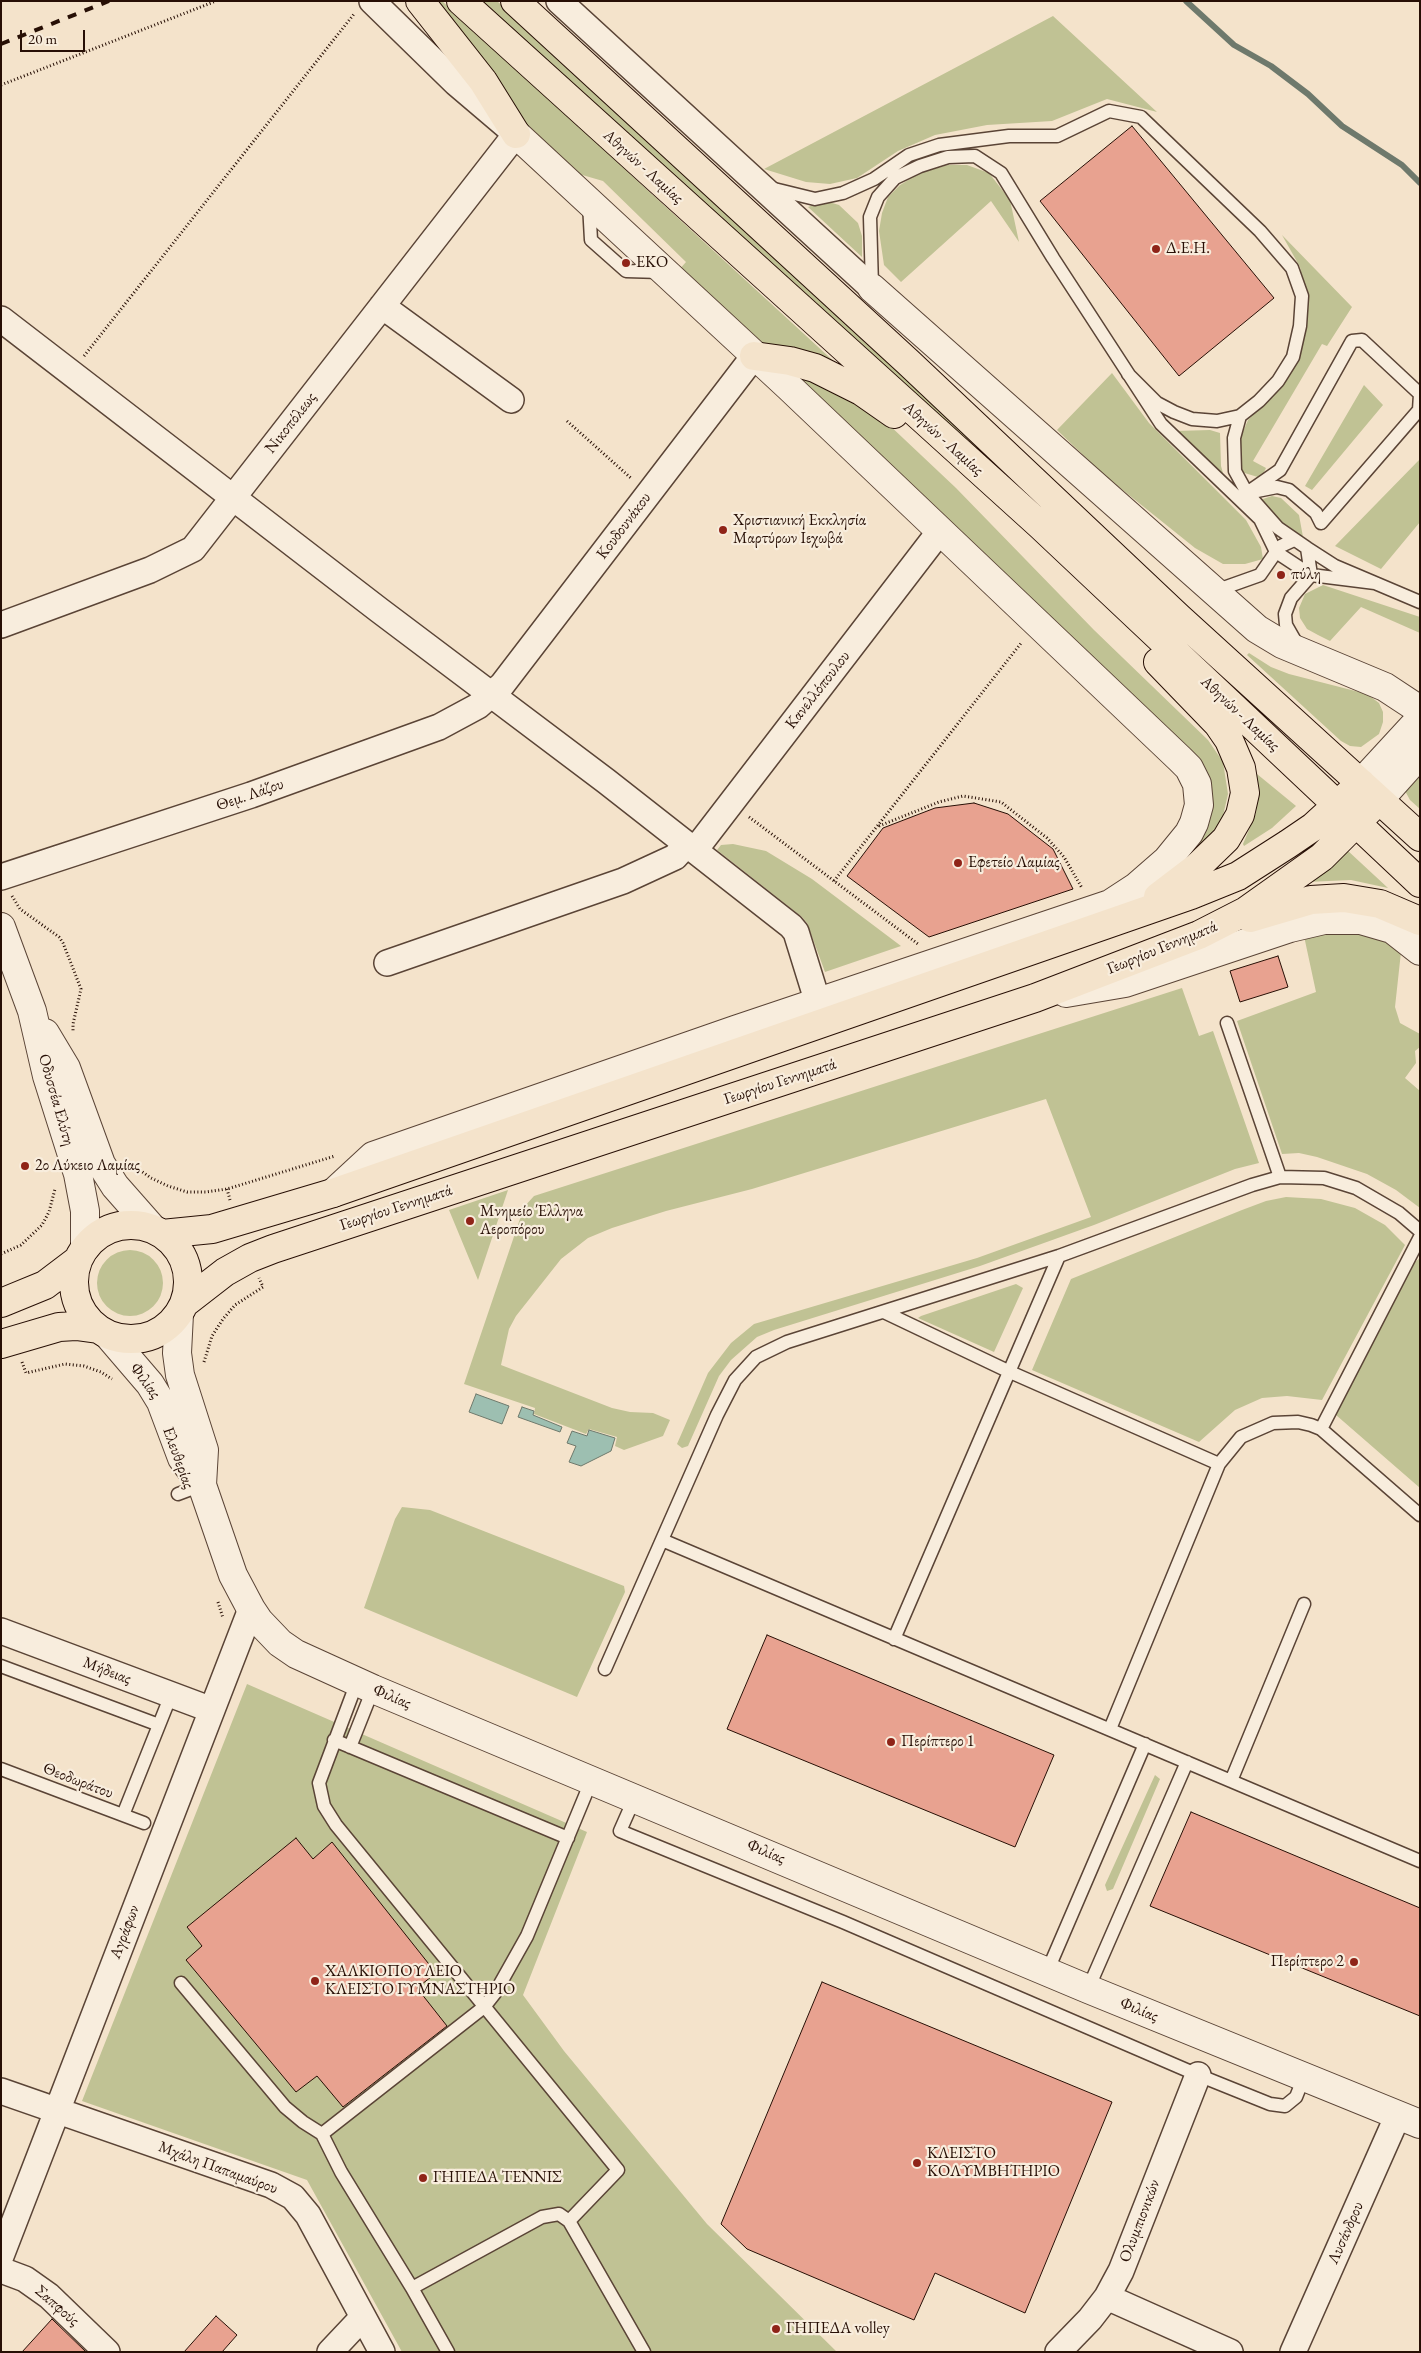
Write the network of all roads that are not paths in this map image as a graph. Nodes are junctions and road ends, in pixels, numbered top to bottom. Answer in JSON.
{"nodes":[{"id":1,"x":420,"y":1,"type":"edge"},
{"id":2,"x":460,"y":1,"type":"edge"},
{"id":3,"x":515,"y":1,"type":"edge"},
{"id":4,"x":559,"y":1,"type":"edge"},
{"id":5,"x":365,"y":5,"type":"edge"},
{"id":6,"x":516,"y":134,"type":"junction"},
{"id":7,"x":760,"y":186,"type":"junction"},
{"id":8,"x":872,"y":288,"type":"junction"},
{"id":9,"x":382,"y":306,"type":"junction"},
{"id":10,"x":1,"y":319,"type":"edge"},
{"id":11,"x":754,"y":356,"type":"junction"},
{"id":12,"x":1128,"y":374,"type":"junction"},
{"id":13,"x":511,"y":400,"type":"dead end"},
{"id":14,"x":1240,"y":416,"type":"junction"},
{"id":15,"x":991,"y":481,"type":"junction"},
{"id":16,"x":1247,"y":493,"type":"junction"},
{"id":17,"x":233,"y":498,"type":"junction"},
{"id":18,"x":1040,"y":525,"type":"junction"},
{"id":19,"x":940,"y":531,"type":"junction"},
{"id":20,"x":1294,"y":540,"type":"junction"},
{"id":21,"x":1307,"y":548,"type":"junction"},
{"id":22,"x":1276,"y":552,"type":"junction"},
{"id":23,"x":1312,"y":575,"type":"junction"},
{"id":24,"x":1375,"y":583,"type":"junction"},
{"id":25,"x":1215,"y":591,"type":"junction"},
{"id":26,"x":1420,"y":602,"type":"edge"},
{"id":27,"x":1,"y":626,"type":"edge"},
{"id":28,"x":1306,"y":654,"type":"junction"},
{"id":29,"x":492,"y":696,"type":"junction"},
{"id":30,"x":1420,"y":710,"type":"edge"},
{"id":31,"x":1420,"y":719,"type":"edge"},
{"id":32,"x":1420,"y":754,"type":"edge"},
{"id":33,"x":1370,"y":791,"type":"junction"},
{"id":34,"x":1346,"y":814,"type":"junction"},
{"id":35,"x":1420,"y":837,"type":"edge"},
{"id":36,"x":691,"y":847,"type":"junction"},
{"id":37,"x":3,"y":876,"type":"edge"},
{"id":38,"x":1420,"y":883,"type":"edge"},
{"id":39,"x":1103,"y":917,"type":"junction"},
{"id":40,"x":1420,"y":921,"type":"edge"},
{"id":41,"x":1,"y":926,"type":"edge"},
{"id":42,"x":1199,"y":935,"type":"junction"},
{"id":43,"x":1420,"y":951,"type":"edge"},
{"id":44,"x":387,"y":962,"type":"dead end"},
{"id":45,"x":1035,"y":998,"type":"junction"},
{"id":46,"x":818,"y":1003,"type":"junction"},
{"id":47,"x":32,"y":1011,"type":"junction"},
{"id":48,"x":1227,"y":1023,"type":"dead end"},
{"id":49,"x":1280,"y":1177,"type":"junction"},
{"id":50,"x":333,"y":1193,"type":"junction"},
{"id":51,"x":157,"y":1231,"type":"junction"},
{"id":52,"x":1420,"y":1231,"type":"edge"},
{"id":53,"x":1420,"y":1237,"type":"edge"},
{"id":54,"x":82,"y":1254,"type":"junction"},
{"id":55,"x":1059,"y":1256,"type":"junction"},
{"id":56,"x":1,"y":1303,"type":"edge"},
{"id":57,"x":182,"y":1309,"type":"junction"},
{"id":58,"x":884,"y":1312,"type":"junction"},
{"id":59,"x":103,"y":1332,"type":"junction"},
{"id":60,"x":11,"y":1350,"type":"edge"},
{"id":61,"x":1010,"y":1372,"type":"junction"},
{"id":62,"x":1321,"y":1430,"type":"junction"},
{"id":63,"x":1219,"y":1464,"type":"junction"},
{"id":64,"x":190,"y":1489,"type":"junction"},
{"id":65,"x":1420,"y":1515,"type":"edge"},
{"id":66,"x":662,"y":1540,"type":"junction"},
{"id":67,"x":1304,"y":1604,"type":"dead end"},
{"id":68,"x":251,"y":1609,"type":"junction"},
{"id":69,"x":1,"y":1631,"type":"edge"},
{"id":70,"x":894,"y":1639,"type":"junction"},
{"id":71,"x":1,"y":1666,"type":"edge"},
{"id":72,"x":605,"y":1669,"type":"dead end"},
{"id":73,"x":365,"y":1685,"type":"junction"},
{"id":74,"x":171,"y":1695,"type":"junction"},
{"id":75,"x":212,"y":1710,"type":"junction"},
{"id":76,"x":159,"y":1725,"type":"junction"},
{"id":77,"x":1110,"y":1729,"type":"junction"},
{"id":78,"x":334,"y":1740,"type":"junction"},
{"id":79,"x":1145,"y":1744,"type":"junction"},
{"id":80,"x":350,"y":1747,"type":"junction"},
{"id":81,"x":1186,"y":1762,"type":"junction"},
{"id":82,"x":1,"y":1769,"type":"edge"},
{"id":83,"x":592,"y":1779,"type":"junction"},
{"id":84,"x":1232,"y":1781,"type":"junction"},
{"id":85,"x":635,"y":1797,"type":"junction"},
{"id":86,"x":123,"y":1815,"type":"junction"},
{"id":87,"x":144,"y":1823,"type":"dead end"},
{"id":88,"x":568,"y":1838,"type":"junction"},
{"id":89,"x":1420,"y":1861,"type":"edge"},
{"id":90,"x":1048,"y":1972,"type":"junction"},
{"id":91,"x":181,"y":1984,"type":"dead end"},
{"id":92,"x":1088,"y":1989,"type":"junction"},
{"id":93,"x":484,"y":2007,"type":"junction"},
{"id":94,"x":1198,"y":2075,"type":"junction"},
{"id":95,"x":1304,"y":2077,"type":"junction"},
{"id":96,"x":1,"y":2091,"type":"edge"},
{"id":97,"x":56,"y":2110,"type":"junction"},
{"id":98,"x":1409,"y":2119,"type":"edge"},
{"id":99,"x":322,"y":2134,"type":"junction"},
{"id":100,"x":569,"y":2221,"type":"junction"},
{"id":101,"x":1,"y":2256,"type":"edge"},
{"id":102,"x":1,"y":2270,"type":"edge"},
{"id":103,"x":412,"y":2288,"type":"junction"},
{"id":104,"x":1107,"y":2297,"type":"junction"},
{"id":105,"x":363,"y":2317,"type":"junction"},
{"id":106,"x":107,"y":2352,"type":"edge"},
{"id":107,"x":330,"y":2352,"type":"edge"},
{"id":108,"x":382,"y":2352,"type":"edge"},
{"id":109,"x":448,"y":2352,"type":"edge"},
{"id":110,"x":644,"y":2352,"type":"edge"},
{"id":111,"x":1058,"y":2352,"type":"edge"},
{"id":112,"x":1230,"y":2352,"type":"edge"},
{"id":113,"x":1293,"y":2352,"type":"edge"}],
"edges":[{"from":1,"to":6,"type":"main road"},
{"from":2,"to":15,"type":"main road","name":"Αθηνών - Λαμίας"},
{"from":3,"to":33,"type":"main road","name":"Αθηνών - Λαμίας"},
{"from":4,"to":7,"type":"street"},
{"from":5,"to":6,"type":"street"},
{"from":6,"to":9,"type":"street","name":"Νικοπόλεως"},
{"from":6,"to":11,"type":"street"},
{"from":7,"to":8,"type":"street"},
{"from":7,"to":14,"type":"lane"},
{"from":8,"to":12,"type":"lane"},
{"from":8,"to":25,"type":"street"},
{"from":9,"to":13,"type":"street"},
{"from":9,"to":17,"type":"street","name":"Νικοπόλεως"},
{"from":10,"to":17,"type":"street"},
{"from":11,"to":15,"type":"main road"},
{"from":11,"to":19,"type":"street"},
{"from":11,"to":29,"type":"street","name":"Κουδουνάκου"},
{"from":12,"to":14,"type":"lane"},
{"from":12,"to":22,"type":"lane"},
{"from":14,"to":16,"type":"lane"},
{"from":15,"to":18,"type":"main road","name":"Αθηνών - Λαμίας"},
{"from":16,"to":16,"type":"lane"},
{"from":16,"to":20,"type":"lane"},
{"from":17,"to":27,"type":"street","name":"Νικοπόλεως"},
{"from":17,"to":29,"type":"street"},
{"from":18,"to":34,"type":"main road","name":"Αθηνών - Λαμίας"},
{"from":18,"to":39,"type":"main road"},
{"from":19,"to":36,"type":"street","name":"Κανελλόπουλου"},
{"from":19,"to":39,"type":"street"},
{"from":20,"to":21,"type":"lane"},
{"from":20,"to":22,"type":"lane"},
{"from":21,"to":23,"type":"lane"},
{"from":21,"to":24,"type":"lane"},
{"from":22,"to":23,"type":"lane"},
{"from":22,"to":25,"type":"lane"},
{"from":23,"to":24,"type":"lane"},
{"from":23,"to":28,"type":"lane"},
{"from":24,"to":26,"type":"lane"},
{"from":25,"to":28,"type":"street"},
{"from":28,"to":30,"type":"street"},
{"from":29,"to":36,"type":"street"},
{"from":29,"to":37,"type":"street","name":"Θεμ. Λάζου"},
{"from":31,"to":33,"type":"street"},
{"from":32,"to":33,"type":"street"},
{"from":33,"to":34,"type":"main road"},
{"from":33,"to":35,"type":"main road","name":"Αθηνών - Λαμίας"},
{"from":34,"to":38,"type":"main road","name":"Αθηνών - Λαμίας"},
{"from":34,"to":39,"type":"main road","name":"Γεωργίου Γεννηματά"},
{"from":34,"to":42,"type":"main road","name":"Γεωργίου Γεννηματά"},
{"from":36,"to":44,"type":"street","name":"Κανελλόπουλου"},
{"from":36,"to":46,"type":"street"},
{"from":39,"to":46,"type":"street"},
{"from":39,"to":50,"type":"main road","name":"Γεωργίου Γεννηματά"},
{"from":40,"to":42,"type":"main road"},
{"from":41,"to":47,"type":"street","name":"Οδυσσέα Ελύτη"},
{"from":42,"to":45,"type":"main road","name":"Γεωργίου Γεννηματά"},
{"from":43,"to":45,"type":"street"},
{"from":45,"to":57,"type":"main road","name":"Γεωργίου Γεννηματά"},
{"from":46,"to":50,"type":"street"},
{"from":47,"to":51,"type":"street","name":"Οδυσσέα Ελύτη"},
{"from":47,"to":54,"type":"street","name":"Οδυσσέα Ελύτη"},
{"from":48,"to":49,"type":"lane"},
{"from":49,"to":52,"type":"lane"},
{"from":49,"to":55,"type":"lane"},
{"from":50,"to":51,"type":"main road","name":"Γεωργίου Γεννηματά"},
{"from":51,"to":54,"type":"main road","name":"Γεωργίου Γεννηματά"},
{"from":51,"to":57,"type":"main road"},
{"from":53,"to":62,"type":"lane"},
{"from":54,"to":56,"type":"main road","name":"Γεωργίου Γεννηματά"},
{"from":54,"to":59,"type":"main road"},
{"from":55,"to":58,"type":"lane"},
{"from":55,"to":61,"type":"lane"},
{"from":57,"to":59,"type":"main road","name":"Γεωργίου Γεννηματά"},
{"from":57,"to":64,"type":"street","name":"Φιλίας"},
{"from":58,"to":61,"type":"lane"},
{"from":58,"to":66,"type":"lane"},
{"from":59,"to":60,"type":"main road","name":"Γεωργίου Γεννηματά"},
{"from":59,"to":64,"type":"street","name":"Φιλίας"},
{"from":61,"to":63,"type":"lane"},
{"from":61,"to":70,"type":"lane"},
{"from":62,"to":63,"type":"lane"},
{"from":62,"to":65,"type":"lane"},
{"from":63,"to":77,"type":"lane"},
{"from":64,"to":68,"type":"street","name":"Φιλίας"},
{"from":66,"to":70,"type":"lane"},
{"from":66,"to":72,"type":"lane"},
{"from":67,"to":84,"type":"lane"},
{"from":68,"to":73,"type":"street","name":"Φιλίας"},
{"from":68,"to":75,"type":"street","name":"Αγράφων"},
{"from":69,"to":74,"type":"street","name":"Μήδειας"},
{"from":70,"to":77,"type":"lane"},
{"from":71,"to":76,"type":"lane"},
{"from":73,"to":78,"type":"lane"},
{"from":73,"to":80,"type":"lane"},
{"from":73,"to":83,"type":"street","name":"Φιλίας"},
{"from":74,"to":75,"type":"street","name":"Μήδειας"},
{"from":74,"to":76,"type":"lane"},
{"from":75,"to":97,"type":"street","name":"Αγράφων"},
{"from":76,"to":86,"type":"lane"},
{"from":77,"to":79,"type":"lane"},
{"from":78,"to":80,"type":"lane"},
{"from":78,"to":93,"type":"lane"},
{"from":79,"to":81,"type":"lane"},
{"from":79,"to":90,"type":"lane"},
{"from":80,"to":88,"type":"lane"},
{"from":81,"to":84,"type":"lane"},
{"from":81,"to":92,"type":"lane"},
{"from":82,"to":86,"type":"lane","name":"Θεοδωράτου"},
{"from":83,"to":85,"type":"street","name":"Φιλίας"},
{"from":83,"to":88,"type":"lane"},
{"from":84,"to":89,"type":"lane"},
{"from":85,"to":90,"type":"street","name":"Φιλίας"},
{"from":85,"to":94,"type":"lane"},
{"from":86,"to":87,"type":"lane","name":"Θεοδωράτου"},
{"from":88,"to":93,"type":"lane"},
{"from":90,"to":92,"type":"street","name":"Φιλίας"},
{"from":91,"to":99,"type":"lane"},
{"from":92,"to":95,"type":"street","name":"Φιλίας"},
{"from":93,"to":99,"type":"lane"},
{"from":93,"to":100,"type":"lane"},
{"from":94,"to":95,"type":"lane"},
{"from":94,"to":104,"type":"street","name":"Ολυμπιονικών"},
{"from":95,"to":98,"type":"street","name":"Φιλίας"},
{"from":96,"to":97,"type":"street","name":"Μχάλη Παπαμαύρου"},
{"from":97,"to":101,"type":"street","name":"Αγράφων"},
{"from":97,"to":105,"type":"street","name":"Μχάλη Παπαμαύρου"},
{"from":98,"to":113,"type":"street","name":"Λυσάνδρου"},
{"from":99,"to":103,"type":"lane"},
{"from":100,"to":103,"type":"lane"},
{"from":100,"to":110,"type":"lane"},
{"from":102,"to":106,"type":"street","name":"Σαπφούς"},
{"from":103,"to":109,"type":"lane"},
{"from":104,"to":111,"type":"street","name":"Ολυμπιονικών"},
{"from":104,"to":112,"type":"street"},
{"from":105,"to":107,"type":"street"},
{"from":105,"to":108,"type":"street","name":"Μχάλη Παπαμαύρου"}]}
